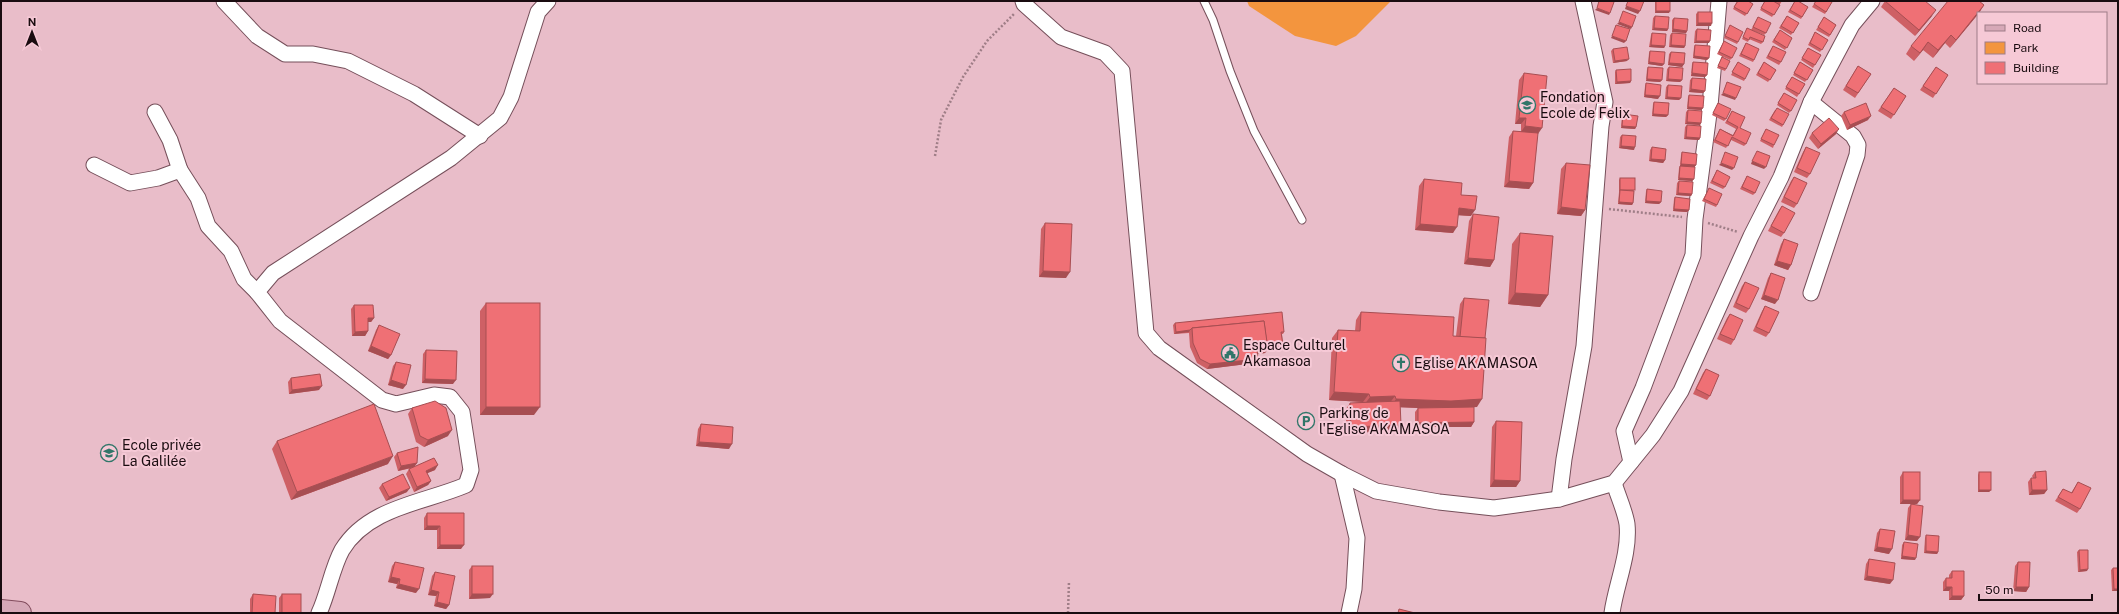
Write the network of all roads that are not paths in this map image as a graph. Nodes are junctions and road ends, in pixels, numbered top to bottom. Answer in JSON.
{"nodes":[{"id":1,"x":224,"y":1,"type":"edge"},
{"id":2,"x":548,"y":1,"type":"edge"},
{"id":3,"x":1204,"y":1,"type":"edge"},
{"id":4,"x":1583,"y":1,"type":"edge"},
{"id":5,"x":1719,"y":1,"type":"edge"},
{"id":6,"x":1872,"y":1,"type":"edge"},
{"id":7,"x":1023,"y":3,"type":"edge"},
{"id":8,"x":1811,"y":102,"type":"junction"},
{"id":9,"x":155,"y":112,"type":"dead end"},
{"id":10,"x":480,"y":136,"type":"junction"},
{"id":11,"x":94,"y":165,"type":"dead end"},
{"id":12,"x":180,"y":170,"type":"junction"},
{"id":13,"x":1302,"y":220,"type":"dead end"},
{"id":14,"x":257,"y":292,"type":"junction"},
{"id":15,"x":1811,"y":293,"type":"dead end"},
{"id":16,"x":1631,"y":462,"type":"junction"},
{"id":17,"x":1342,"y":474,"type":"junction"},
{"id":18,"x":1614,"y":482,"type":"junction"},
{"id":19,"x":1558,"y":500,"type":"junction"},
{"id":20,"x":1,"y":611,"type":"edge"},
{"id":21,"x":20,"y":613,"type":"edge"},
{"id":22,"x":319,"y":613,"type":"edge"},
{"id":23,"x":1349,"y":613,"type":"edge"},
{"id":24,"x":1612,"y":613,"type":"edge"}],
"edges":[{"from":1,"to":10,"type":"street"},
{"from":2,"to":10,"type":"street"},
{"from":3,"to":13,"type":"lane"},
{"from":4,"to":19,"type":"street"},
{"from":5,"to":16,"type":"street"},
{"from":6,"to":8,"type":"street"},
{"from":7,"to":17,"type":"street"},
{"from":8,"to":15,"type":"street"},
{"from":8,"to":16,"type":"street"},
{"from":9,"to":12,"type":"street"},
{"from":10,"to":14,"type":"street"},
{"from":11,"to":12,"type":"street"},
{"from":12,"to":14,"type":"street"},
{"from":14,"to":22,"type":"street"},
{"from":16,"to":18,"type":"street"},
{"from":17,"to":19,"type":"street"},
{"from":17,"to":23,"type":"street"},
{"from":18,"to":19,"type":"street"},
{"from":18,"to":24,"type":"street"},
{"from":20,"to":21,"type":"main road"}]}
